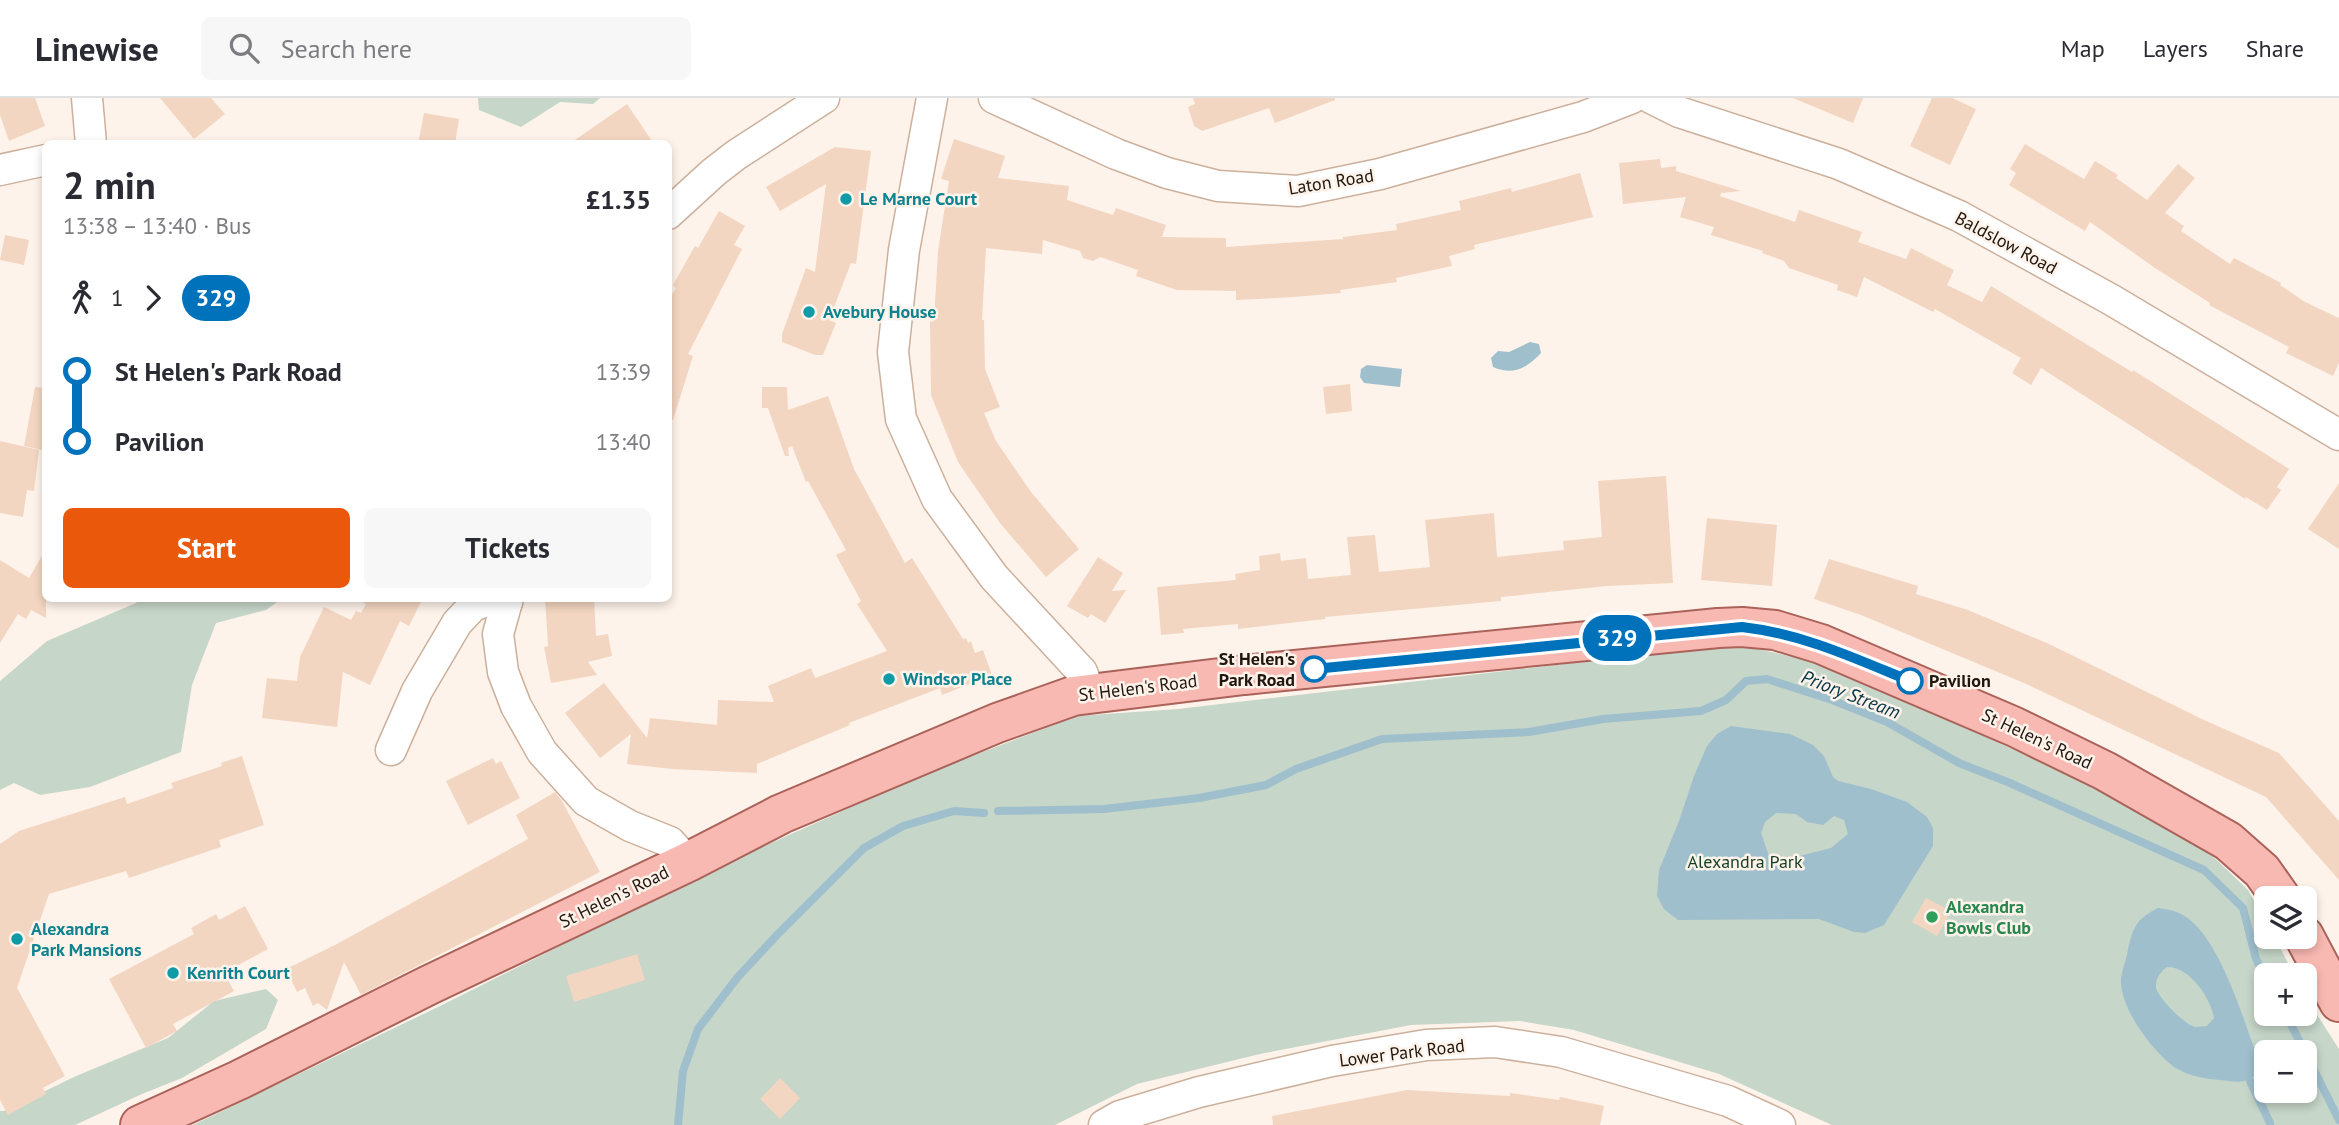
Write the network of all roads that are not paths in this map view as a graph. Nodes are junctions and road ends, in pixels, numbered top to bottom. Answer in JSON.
{"nodes":[{"id":1,"x":87,"y":98,"type":"edge"},
{"id":2,"x":824,"y":98,"type":"edge"},
{"id":3,"x":932,"y":98,"type":"edge"},
{"id":4,"x":994,"y":98,"type":"edge"},
{"id":5,"x":1632,"y":98,"type":"edge"},
{"id":6,"x":1651,"y":98,"type":"edge"},
{"id":7,"x":90,"y":140,"type":"edge"},
{"id":8,"x":42,"y":161,"type":"edge"},
{"id":9,"x":0,"y":170,"type":"edge"},
{"id":10,"x":672,"y":210,"type":"edge"},
{"id":11,"x":2339,"y":435,"type":"edge"},
{"id":12,"x":484,"y":602,"type":"edge"},
{"id":13,"x":507,"y":602,"type":"edge"},
{"id":14,"x":1090,"y":693,"type":"junction"},
{"id":15,"x":391,"y":750,"type":"dead end"},
{"id":16,"x":688,"y":862,"type":"junction"},
{"id":17,"x":2273,"y":886,"type":"edge"},
{"id":18,"x":2311,"y":949,"type":"edge"},
{"id":19,"x":2339,"y":1002,"type":"edge"},
{"id":20,"x":140,"y":1125,"type":"edge"},
{"id":21,"x":1104,"y":1125,"type":"edge"},
{"id":22,"x":1780,"y":1125,"type":"edge"}],
"edges":[{"from":1,"to":7,"type":"street"},
{"from":2,"to":10,"type":"street"},
{"from":3,"to":14,"type":"street"},
{"from":4,"to":5,"type":"street","name":"Laton Road"},
{"from":6,"to":11,"type":"street","name":"Baldslow Road"},
{"from":8,"to":9,"type":"street"},
{"from":12,"to":15,"type":"street"},
{"from":13,"to":16,"type":"street"},
{"from":14,"to":16,"type":"main road","name":"St Helen's Road"},
{"from":14,"to":17,"type":"main road","name":"St Helen's Road"},
{"from":16,"to":20,"type":"main road","name":"St Helen's Road"},
{"from":18,"to":19,"type":"main road"},
{"from":21,"to":22,"type":"street","name":"Lower Park Road"}]}
